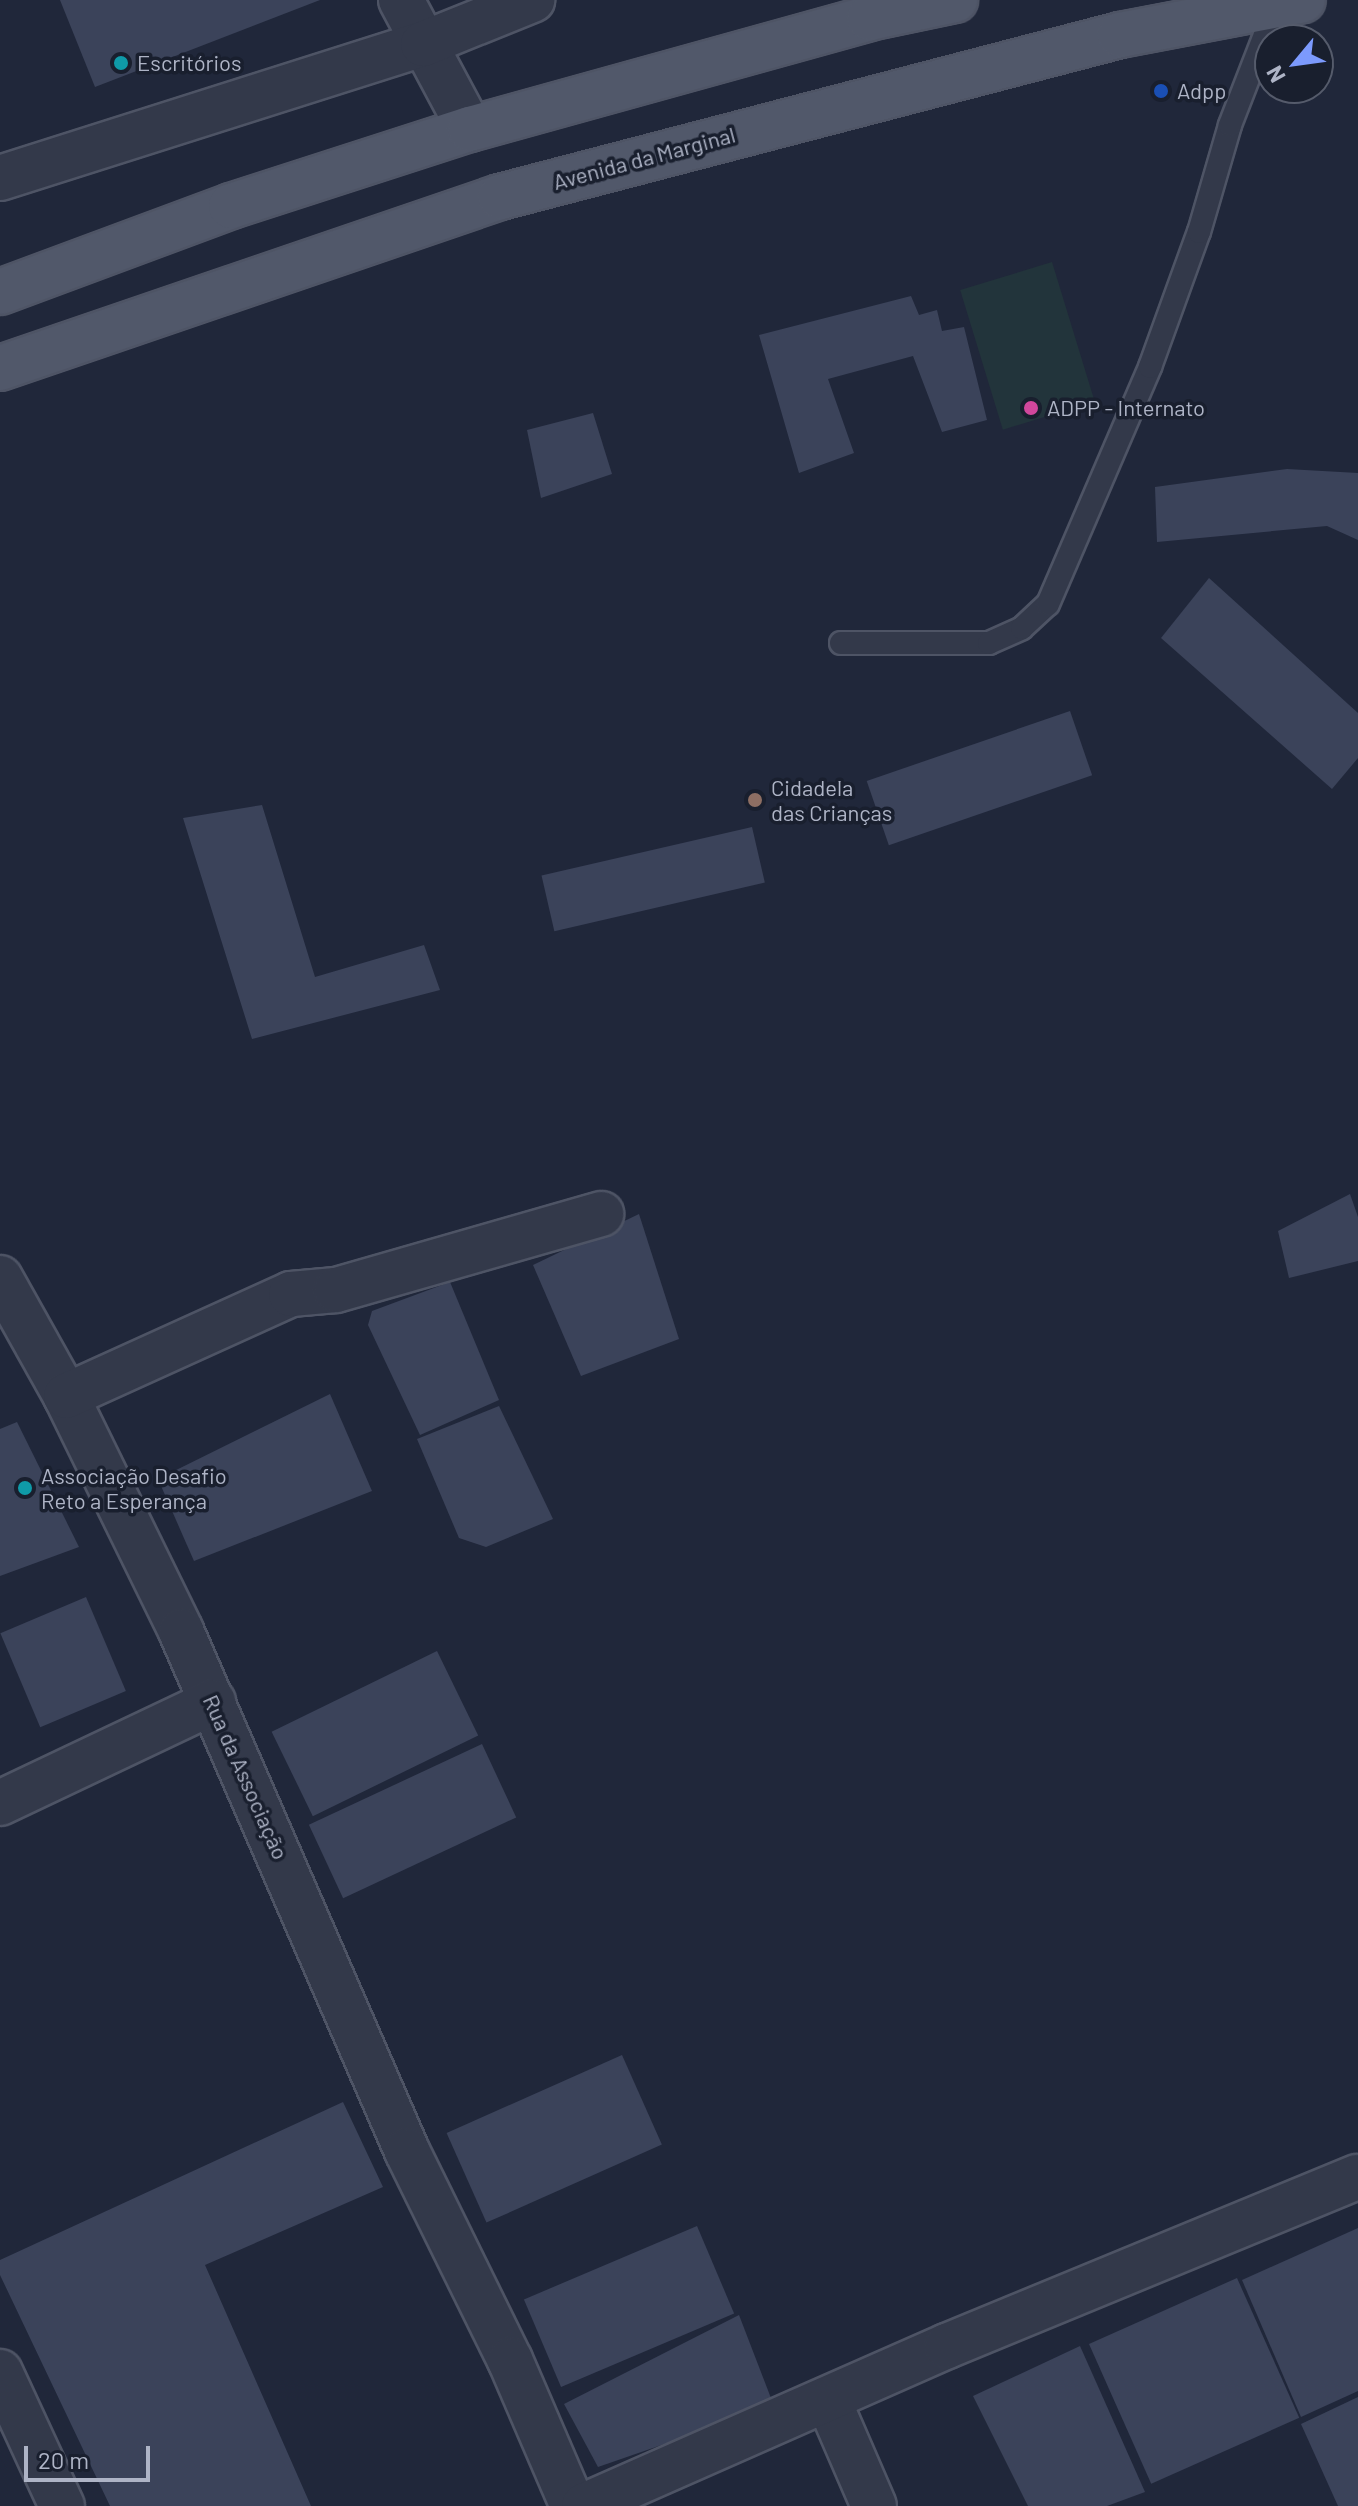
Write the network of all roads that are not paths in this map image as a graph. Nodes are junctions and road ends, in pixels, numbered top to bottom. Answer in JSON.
{"nodes":[{"id":1,"x":401,"y":0,"type":"edge"},
{"id":2,"x":532,"y":0,"type":"edge"},
{"id":3,"x":955,"y":0,"type":"edge"},
{"id":4,"x":1285,"y":1,"type":"edge"},
{"id":5,"x":423,"y":44,"type":"junction"},
{"id":6,"x":470,"y":129,"type":"junction"},
{"id":7,"x":0,"y":178,"type":"edge"},
{"id":8,"x":0,"y":292,"type":"edge"},
{"id":9,"x":0,"y":368,"type":"edge"},
{"id":10,"x":841,"y":643,"type":"dead end"},
{"id":11,"x":601,"y":1214,"type":"dead end"},
{"id":12,"x":0,"y":1278,"type":"edge"},
{"id":13,"x":66,"y":1396,"type":"junction"},
{"id":14,"x":213,"y":1702,"type":"junction"},
{"id":15,"x":0,"y":1803,"type":"edge"},
{"id":16,"x":1358,"y":2177,"type":"edge"},
{"id":17,"x":0,"y":2372,"type":"edge"},
{"id":18,"x":829,"y":2402,"type":"junction"},
{"id":19,"x":62,"y":2506,"type":"edge"},
{"id":20,"x":573,"y":2506,"type":"edge"},
{"id":21,"x":584,"y":2506,"type":"edge"},
{"id":22,"x":874,"y":2506,"type":"edge"}],
"edges":[{"from":1,"to":5,"type":"street"},
{"from":2,"to":5,"type":"street"},
{"from":3,"to":6,"type":"main road"},
{"from":4,"to":9,"type":"main road","name":"Avenida da Marginal"},
{"from":4,"to":10,"type":"lane"},
{"from":5,"to":6,"type":"street"},
{"from":5,"to":7,"type":"street"},
{"from":6,"to":8,"type":"main road"},
{"from":11,"to":13,"type":"street"},
{"from":12,"to":13,"type":"street","name":"Rua da Associação"},
{"from":13,"to":14,"type":"street","name":"Rua da Associação"},
{"from":14,"to":15,"type":"street"},
{"from":14,"to":20,"type":"street","name":"Rua da Associação"},
{"from":16,"to":18,"type":"street"},
{"from":17,"to":19,"type":"street"},
{"from":18,"to":21,"type":"street"},
{"from":18,"to":22,"type":"street"}]}
